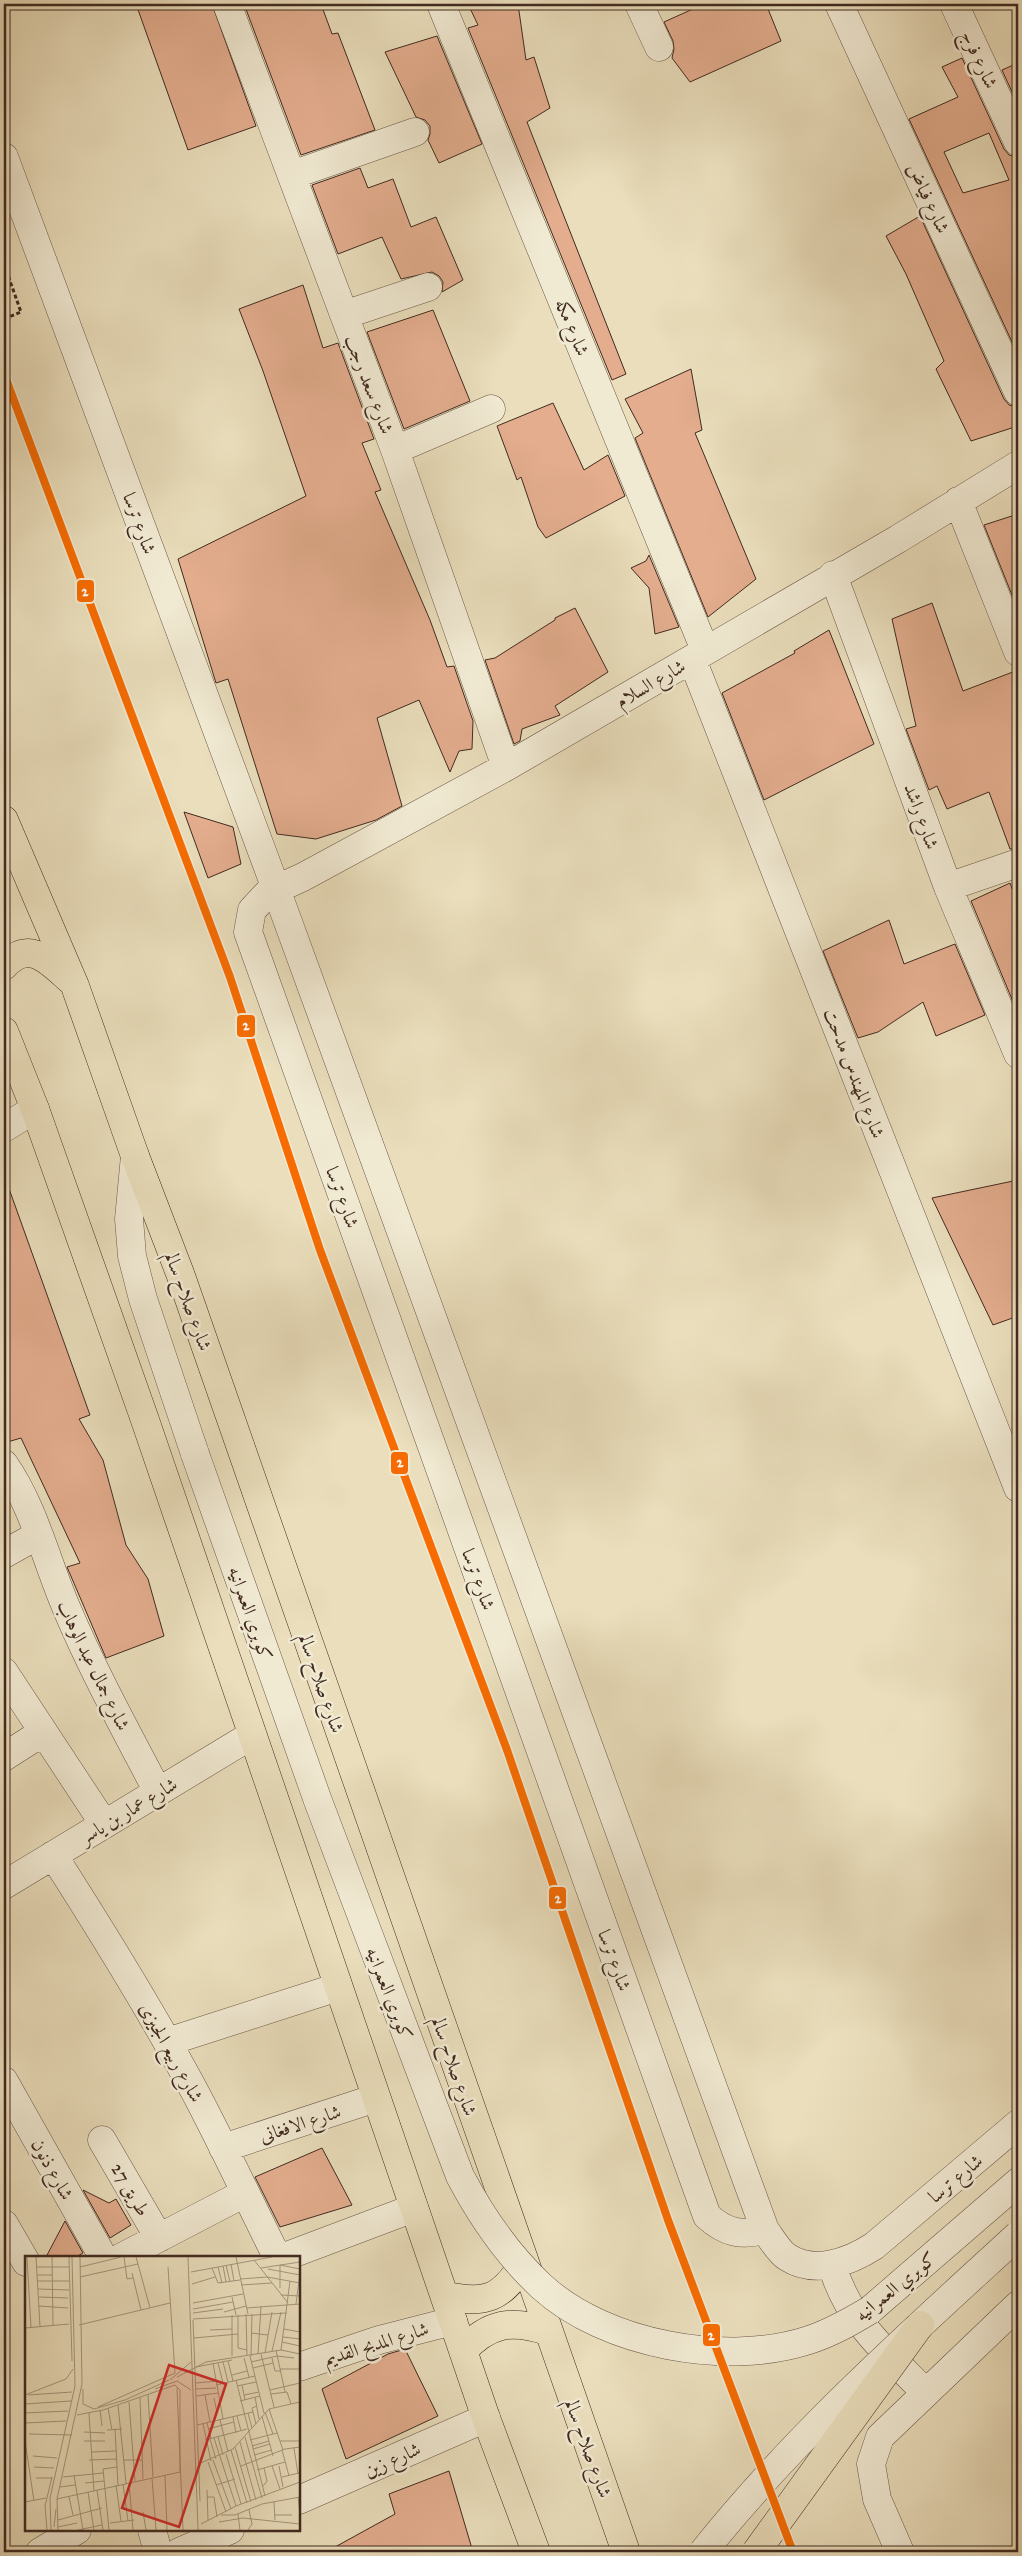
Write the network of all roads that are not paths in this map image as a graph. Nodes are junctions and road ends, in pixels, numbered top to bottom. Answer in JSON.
{"nodes":[{"id":1,"x":227,"y":4,"type":"edge"},
{"id":2,"x":441,"y":4,"type":"edge"},
{"id":3,"x":639,"y":4,"type":"edge"},
{"id":4,"x":839,"y":4,"type":"edge"},
{"id":5,"x":954,"y":4,"type":"edge"},
{"id":6,"x":659,"y":47,"type":"dead end"},
{"id":7,"x":415,"y":132,"type":"dead end"},
{"id":8,"x":1018,"y":142,"type":"edge"},
{"id":9,"x":4,"y":157,"type":"edge"},
{"id":10,"x":292,"y":175,"type":"junction"},
{"id":11,"x":428,"y":287,"type":"dead end"},
{"id":12,"x":344,"y":315,"type":"junction"},
{"id":13,"x":1018,"y":392,"type":"edge"},
{"id":14,"x":491,"y":409,"type":"dead end"},
{"id":15,"x":395,"y":450,"type":"junction"},
{"id":16,"x":1018,"y":465,"type":"edge"},
{"id":17,"x":958,"y":501,"type":"junction"},
{"id":18,"x":833,"y":575,"type":"junction"},
{"id":19,"x":1018,"y":652,"type":"edge"},
{"id":20,"x":699,"y":654,"type":"junction"},
{"id":21,"x":506,"y":766,"type":"junction"},
{"id":22,"x":4,"y":820,"type":"edge"},
{"id":23,"x":1018,"y":863,"type":"edge"},
{"id":24,"x":948,"y":887,"type":"junction"},
{"id":25,"x":276,"y":889,"type":"junction"},
{"id":26,"x":4,"y":966,"type":"edge"},
{"id":27,"x":75,"y":986,"type":"junction"},
{"id":28,"x":4,"y":1030,"type":"edge"},
{"id":29,"x":1018,"y":1054,"type":"edge"},
{"id":30,"x":35,"y":1109,"type":"junction"},
{"id":31,"x":4,"y":1128,"type":"edge"},
{"id":32,"x":135,"y":1156,"type":"junction"},
{"id":33,"x":4,"y":1464,"type":"edge"},
{"id":34,"x":1018,"y":1488,"type":"edge"},
{"id":35,"x":38,"y":1535,"type":"junction"},
{"id":36,"x":4,"y":1554,"type":"edge"},
{"id":37,"x":4,"y":1672,"type":"edge"},
{"id":38,"x":43,"y":1732,"type":"junction"},
{"id":39,"x":252,"y":1735,"type":"junction"},
{"id":40,"x":4,"y":1757,"type":"edge"},
{"id":41,"x":158,"y":1792,"type":"junction"},
{"id":42,"x":104,"y":1824,"type":"junction"},
{"id":43,"x":53,"y":1855,"type":"junction"},
{"id":44,"x":4,"y":1885,"type":"edge"},
{"id":45,"x":338,"y":1987,"type":"junction"},
{"id":46,"x":167,"y":2042,"type":"junction"},
{"id":47,"x":4,"y":2081,"type":"edge"},
{"id":48,"x":376,"y":2098,"type":"junction"},
{"id":49,"x":1018,"y":2124,"type":"edge"},
{"id":50,"x":102,"y":2140,"type":"dead end"},
{"id":51,"x":224,"y":2148,"type":"junction"},
{"id":52,"x":1018,"y":2182,"type":"edge"},
{"id":53,"x":245,"y":2193,"type":"junction"},
{"id":54,"x":414,"y":2208,"type":"junction"},
{"id":55,"x":4,"y":2224,"type":"edge"},
{"id":56,"x":766,"y":2230,"type":"junction"},
{"id":57,"x":1018,"y":2235,"type":"edge"},
{"id":58,"x":159,"y":2238,"type":"junction"},
{"id":59,"x":102,"y":2256,"type":"edge"},
{"id":60,"x":124,"y":2256,"type":"edge"},
{"id":61,"x":276,"y":2256,"type":"edge"},
{"id":62,"x":287,"y":2256,"type":"edge"},
{"id":63,"x":25,"y":2260,"type":"edge"},
{"id":64,"x":524,"y":2262,"type":"junction"},
{"id":65,"x":832,"y":2265,"type":"junction"},
{"id":66,"x":444,"y":2294,"type":"junction"},
{"id":67,"x":1018,"y":2305,"type":"edge"},
{"id":68,"x":453,"y":2321,"type":"junction"},
{"id":69,"x":920,"y":2325,"type":"junction"},
{"id":70,"x":547,"y":2331,"type":"junction"},
{"id":71,"x":464,"y":2351,"type":"junction"},
{"id":72,"x":300,"y":2367,"type":"edge"},
{"id":73,"x":926,"y":2393,"type":"junction"},
{"id":74,"x":486,"y":2418,"type":"junction"},
{"id":75,"x":300,"y":2500,"type":"edge"},
{"id":76,"x":76,"y":2531,"type":"edge"},
{"id":77,"x":152,"y":2531,"type":"edge"},
{"id":78,"x":228,"y":2531,"type":"edge"},
{"id":79,"x":49,"y":2550,"type":"edge"},
{"id":80,"x":158,"y":2552,"type":"edge"},
{"id":81,"x":178,"y":2552,"type":"edge"},
{"id":82,"x":536,"y":2552,"type":"edge"},
{"id":83,"x":626,"y":2552,"type":"edge"},
{"id":84,"x":702,"y":2552,"type":"edge"},
{"id":85,"x":756,"y":2552,"type":"edge"},
{"id":86,"x":900,"y":2552,"type":"edge"}],
"edges":[{"from":1,"to":10,"type":"street","name":"شارع سعد رجب"},
{"from":2,"to":20,"type":"street","name":"شارع مكه"},
{"from":3,"to":6,"type":"street"},
{"from":4,"to":13,"type":"street","name":"شارع فياض"},
{"from":5,"to":8,"type":"street","name":"شارع فرج"},
{"from":7,"to":10,"type":"street"},
{"from":9,"to":25,"type":"street","name":"شارع ترسا"},
{"from":10,"to":12,"type":"street","name":"شارع سعد رجب"},
{"from":11,"to":12,"type":"street"},
{"from":12,"to":15,"type":"street","name":"شارع سعد رجب"},
{"from":14,"to":15,"type":"street"},
{"from":15,"to":21,"type":"street","name":"شارع سعد رجب"},
{"from":16,"to":17,"type":"street","name":"شارع السلام"},
{"from":17,"to":18,"type":"street","name":"شارع السلام"},
{"from":17,"to":19,"type":"street"},
{"from":18,"to":20,"type":"street","name":"شارع السلام"},
{"from":18,"to":24,"type":"street","name":"شارع راشد"},
{"from":20,"to":21,"type":"street","name":"شارع السلام"},
{"from":20,"to":34,"type":"street","name":"شارع المهندس مدحت"},
{"from":21,"to":25,"type":"street","name":"شارع السلام"},
{"from":22,"to":27,"type":"highway","name":"شارع صلاح سالم"},
{"from":23,"to":24,"type":"street"},
{"from":24,"to":29,"type":"street","name":"شارع راشد"},
{"from":25,"to":56,"type":"street","name":"شارع ترسا"},
{"from":25,"to":56,"type":"street","name":"شارع ترسا"},
{"from":26,"to":27,"type":"highway"},
{"from":27,"to":32,"type":"highway","name":"شارع صلاح سالم"},
{"from":28,"to":30,"type":"highway"},
{"from":30,"to":31,"type":"street"},
{"from":30,"to":39,"type":"highway"},
{"from":32,"to":52,"type":"street","name":"كوبري العمرانيه","bridge":true},
{"from":32,"to":64,"type":"highway","name":"شارع صلاح سالم"},
{"from":33,"to":35,"type":"street","name":"شارع جمال عبد الوهاب"},
{"from":35,"to":36,"type":"street"},
{"from":35,"to":41,"type":"street","name":"شارع جمال عبد الوهاب"},
{"from":37,"to":38,"type":"street"},
{"from":38,"to":40,"type":"street"},
{"from":38,"to":42,"type":"street"},
{"from":39,"to":41,"type":"street","name":"شارع عمار بن ياسر"},
{"from":39,"to":45,"type":"highway"},
{"from":41,"to":42,"type":"street","name":"شارع عمار بن ياسر"},
{"from":42,"to":43,"type":"street","name":"شارع عمار بن ياسر"},
{"from":43,"to":44,"type":"street","name":"شارع عمار بن ياسر"},
{"from":43,"to":46,"type":"street","name":"شارع ربيع الجيزى"},
{"from":45,"to":46,"type":"street"},
{"from":45,"to":48,"type":"highway"},
{"from":46,"to":51,"type":"street","name":"شارع ربيع الجيزى"},
{"from":47,"to":59,"type":"street","name":"شارع ذنون"},
{"from":48,"to":51,"type":"street","name":"شارع الافغانى"},
{"from":48,"to":54,"type":"highway"},
{"from":49,"to":65,"type":"street","name":"شارع ترسا"},
{"from":50,"to":58,"type":"street","name":"طريق 27"},
{"from":51,"to":53,"type":"street","name":"شارع ربيع الجيزى"},
{"from":53,"to":58,"type":"street"},
{"from":53,"to":61,"type":"street","name":"شارع ربيع الجيزى"},
{"from":54,"to":62,"type":"street"},
{"from":54,"to":66,"type":"highway"},
{"from":55,"to":63,"type":"street"},
{"from":56,"to":65,"type":"street","name":"شارع ترسا"},
{"from":57,"to":69,"type":"street","bridge":true},
{"from":58,"to":60,"type":"street"},
{"from":64,"to":66,"type":"highway"},
{"from":64,"to":70,"type":"highway","name":"شارع صلاح سالم"},
{"from":65,"to":73,"type":"street"},
{"from":66,"to":68,"type":"highway"},
{"from":67,"to":73,"type":"street"},
{"from":68,"to":71,"type":"highway"},
{"from":68,"to":72,"type":"street","name":"شارع المدبح القديم"},
{"from":69,"to":84,"type":"street","bridge":true},
{"from":69,"to":85,"type":"highway","bridge":true},
{"from":70,"to":71,"type":"highway"},
{"from":70,"to":83,"type":"highway","name":"شارع صلاح سالم"},
{"from":71,"to":74,"type":"highway"},
{"from":73,"to":86,"type":"street"},
{"from":74,"to":75,"type":"street","name":"شارع زين"},
{"from":74,"to":82,"type":"highway"},
{"from":76,"to":79,"type":"street"},
{"from":77,"to":80,"type":"street"},
{"from":78,"to":81,"type":"street"}]}
